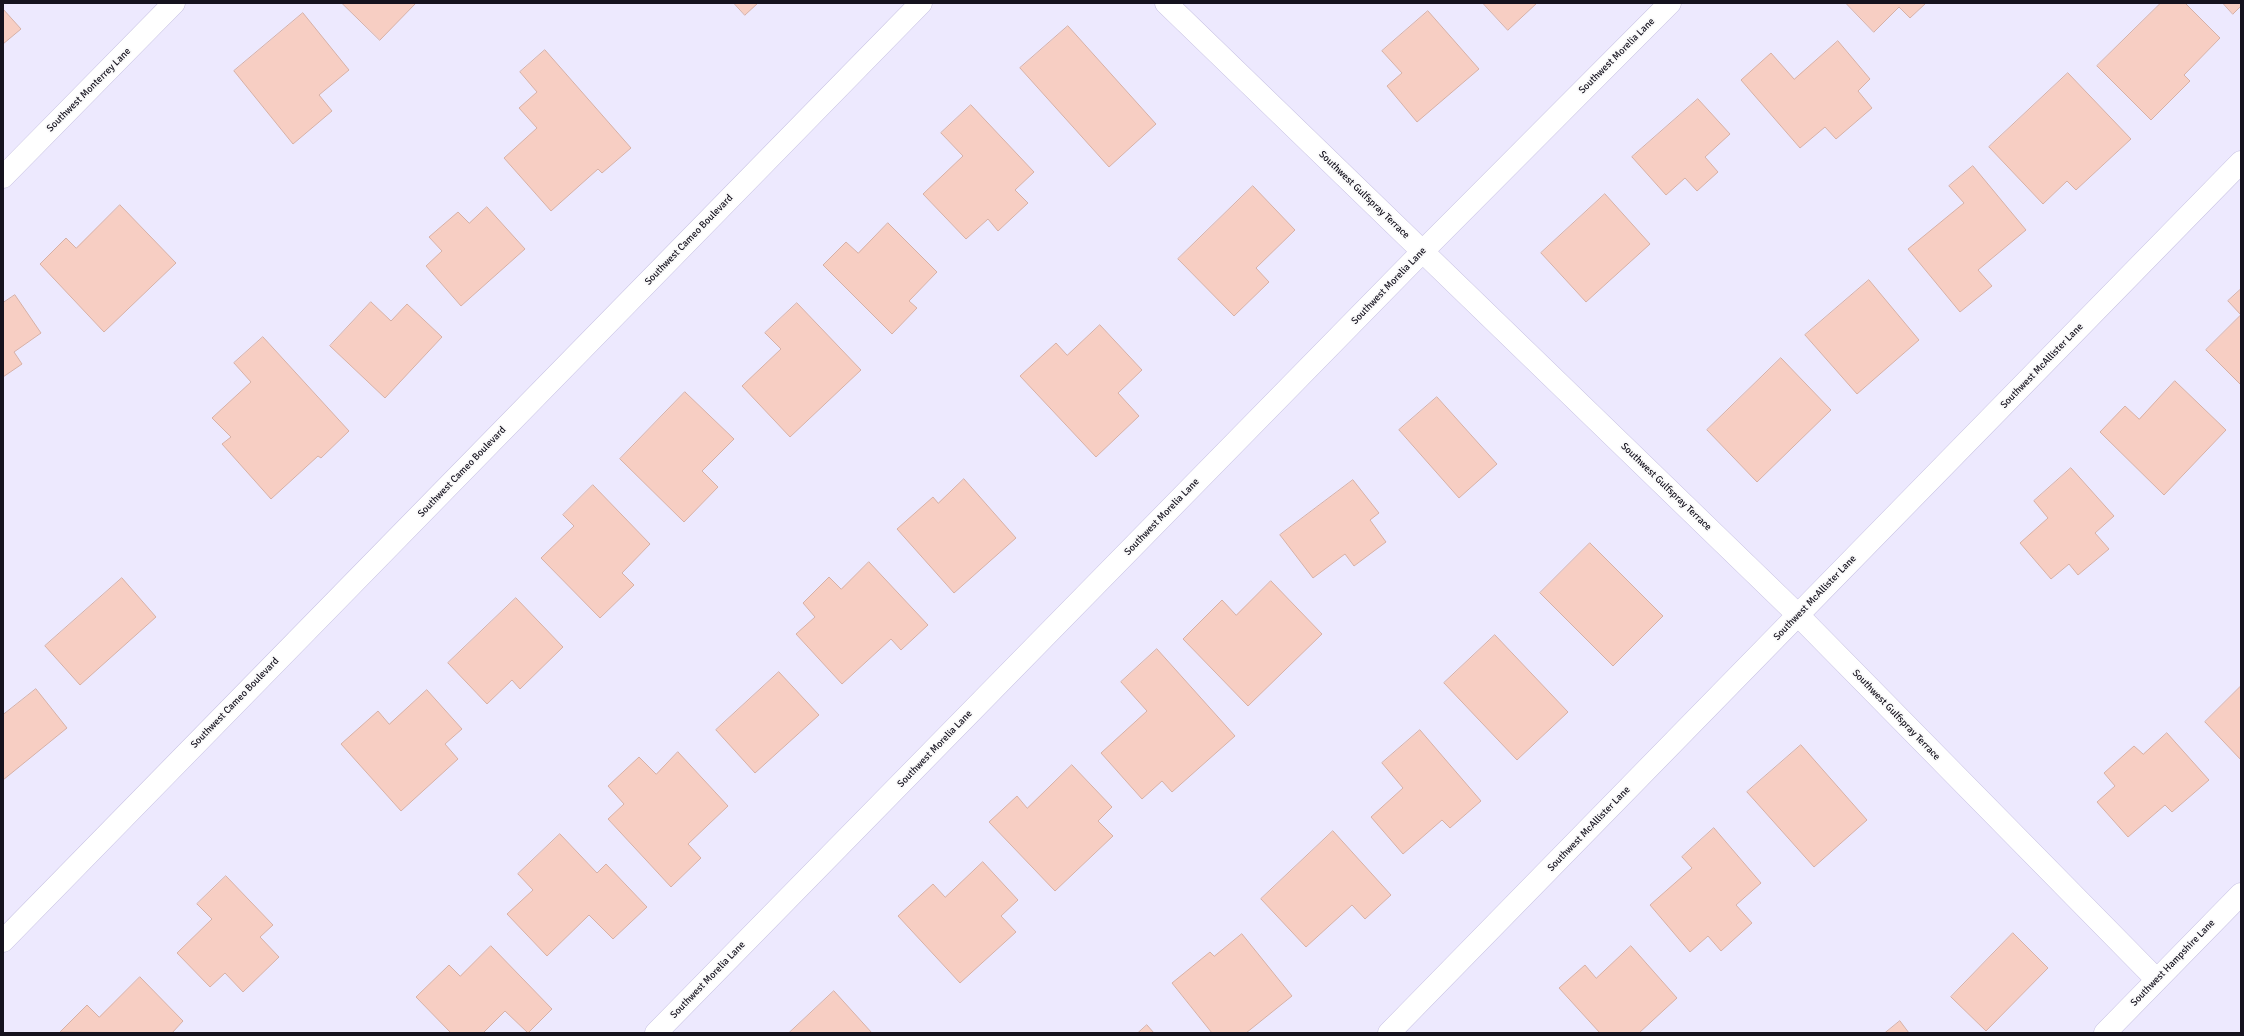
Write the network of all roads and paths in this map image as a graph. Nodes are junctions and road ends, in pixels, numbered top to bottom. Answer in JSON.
{"nodes":[{"id":1,"x":174,"y":3,"type":"edge"},
{"id":2,"x":921,"y":3,"type":"edge"},
{"id":3,"x":1166,"y":3,"type":"edge"},
{"id":4,"x":1670,"y":3,"type":"edge"},
{"id":5,"x":2241,"y":162,"type":"edge"},
{"id":6,"x":3,"y":177,"type":"edge"},
{"id":7,"x":1422,"y":252,"type":"junction"},
{"id":8,"x":1798,"y":615,"type":"junction"},
{"id":9,"x":2241,"y":894,"type":"edge"},
{"id":10,"x":3,"y":940,"type":"edge"},
{"id":11,"x":2157,"y":980,"type":"junction"},
{"id":12,"x":656,"y":1033,"type":"edge"},
{"id":13,"x":1389,"y":1033,"type":"edge"},
{"id":14,"x":2105,"y":1033,"type":"edge"}],
"edges":[{"from":1,"to":6,"type":"street","name":"Southwest Monterrey Lane"},
{"from":2,"to":10,"type":"street","name":"Southwest Cameo Boulevard"},
{"from":3,"to":7,"type":"street","name":"Southwest Gulfspray Terrace"},
{"from":4,"to":7,"type":"street","name":"Southwest Morelia Lane"},
{"from":5,"to":8,"type":"street","name":"Southwest McAllister Lane"},
{"from":7,"to":8,"type":"street","name":"Southwest Gulfspray Terrace"},
{"from":7,"to":12,"type":"street","name":"Southwest Morelia Lane"},
{"from":8,"to":11,"type":"street","name":"Southwest Gulfspray Terrace"},
{"from":8,"to":13,"type":"street","name":"Southwest McAllister Lane"},
{"from":9,"to":11,"type":"street","name":"Southwest Hampshire Lane"},
{"from":11,"to":14,"type":"street","name":"Southwest Hampshire Lane"}]}
